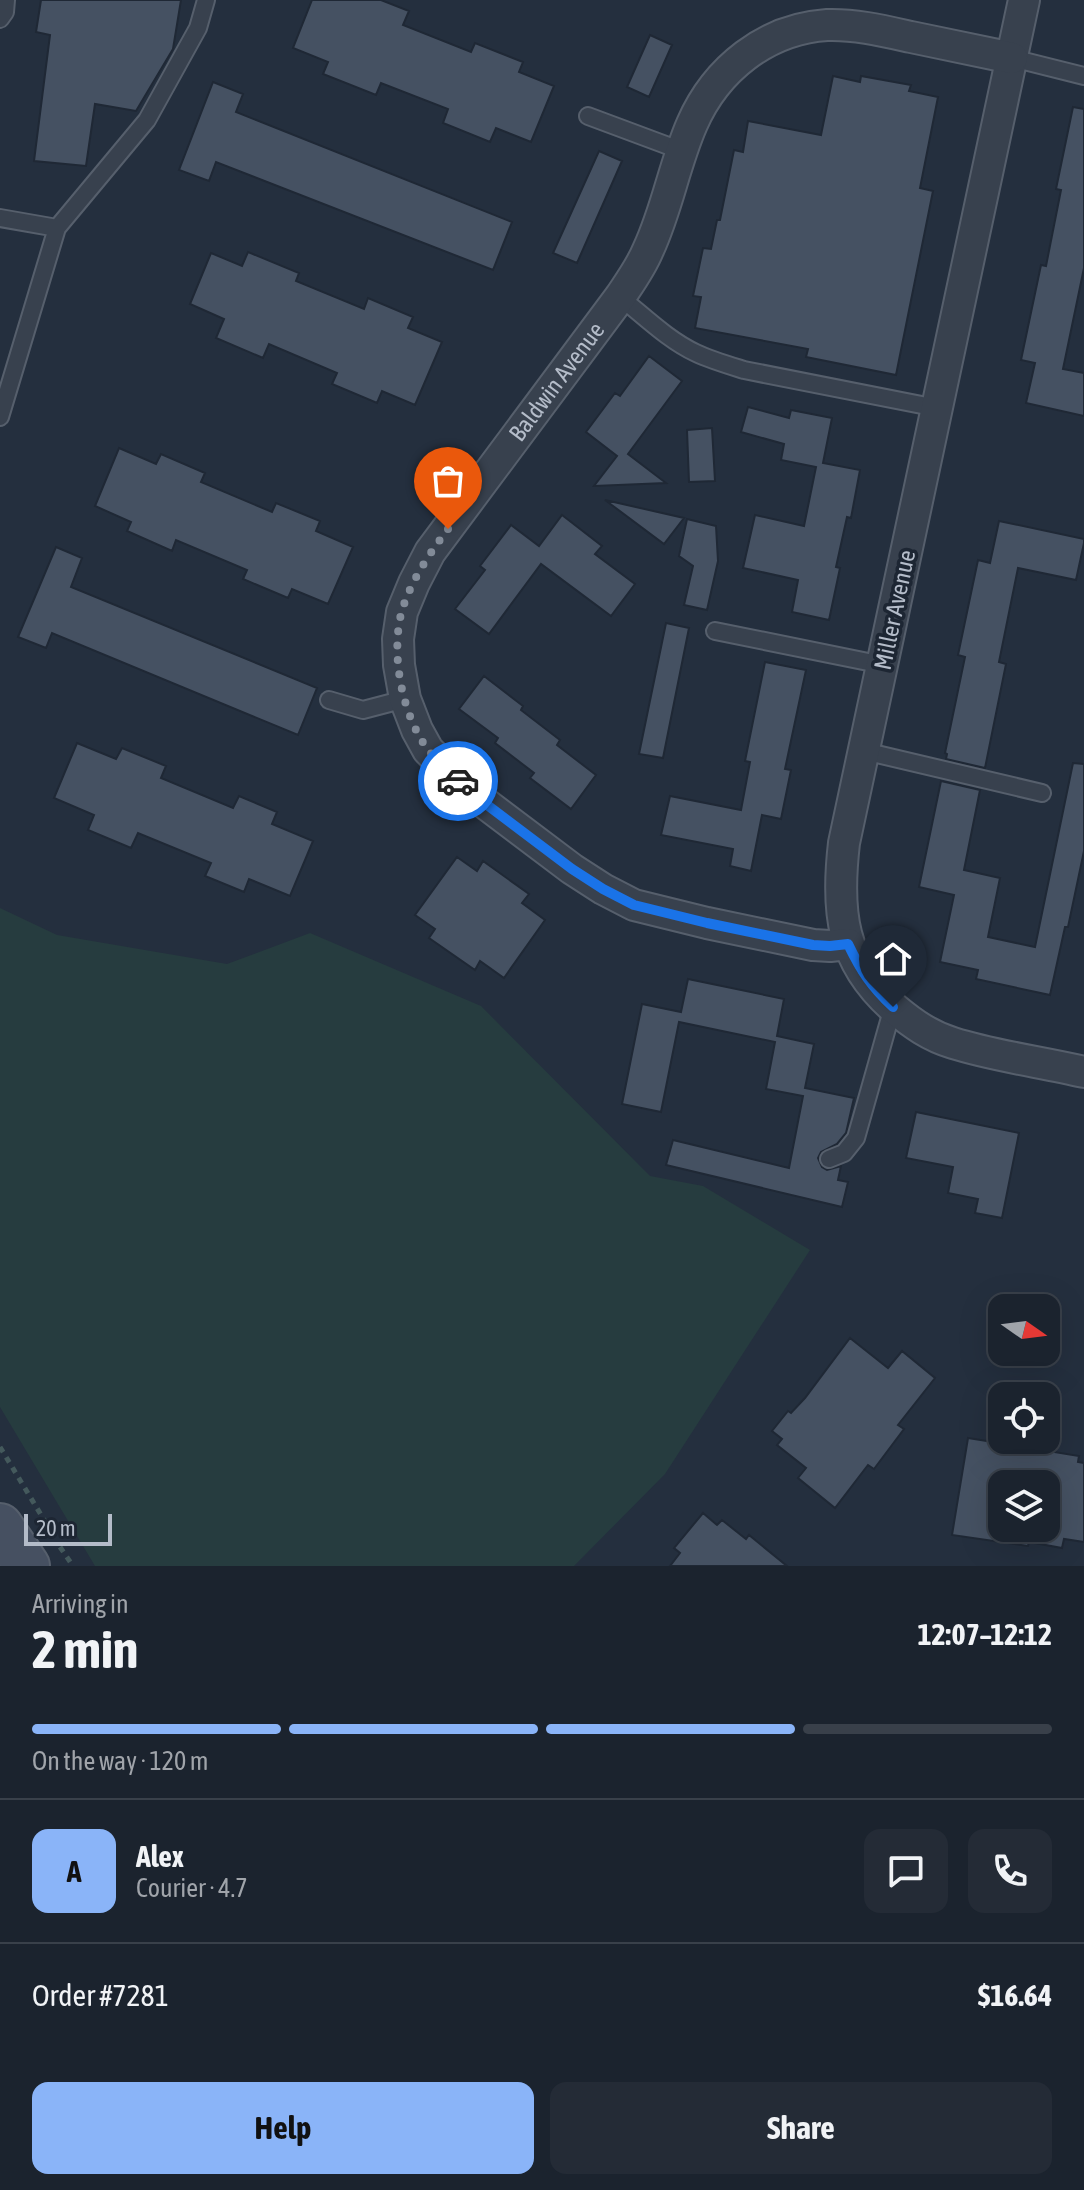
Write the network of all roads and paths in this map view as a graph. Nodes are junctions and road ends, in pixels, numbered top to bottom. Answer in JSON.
{"nodes":[{"id":1,"x":6,"y":0,"type":"edge"},
{"id":2,"x":206,"y":0,"type":"edge"},
{"id":3,"x":1024,"y":0,"type":"edge"},
{"id":4,"x":0,"y":19,"type":"edge"},
{"id":5,"x":1012,"y":58,"type":"junction"},
{"id":6,"x":1084,"y":76,"type":"edge"},
{"id":7,"x":588,"y":116,"type":"dead end"},
{"id":8,"x":682,"y":151,"type":"junction"},
{"id":9,"x":0,"y":218,"type":"edge"},
{"id":10,"x":57,"y":228,"type":"junction"},
{"id":11,"x":620,"y":297,"type":"junction"},
{"id":12,"x":937,"y":408,"type":"junction"},
{"id":13,"x":0,"y":417,"type":"edge"},
{"id":14,"x":715,"y":631,"type":"dead end"},
{"id":15,"x":883,"y":665,"type":"junction"},
{"id":16,"x":405,"y":699,"type":"junction"},
{"id":17,"x":329,"y":700,"type":"dead end"},
{"id":18,"x":864,"y":751,"type":"junction"},
{"id":19,"x":1042,"y":793,"type":"dead end"},
{"id":20,"x":848,"y":944,"type":"junction"},
{"id":21,"x":893,"y":1007,"type":"junction"},
{"id":22,"x":1084,"y":1072,"type":"edge"},
{"id":23,"x":829,"y":1159,"type":"dead end"},
{"id":24,"x":0,"y":1447,"type":"edge"},
{"id":25,"x":0,"y":1526,"type":"edge"},
{"id":26,"x":46,"y":1548,"type":"edge"},
{"id":27,"x":73,"y":1566,"type":"edge"}],
"edges":[{"from":1,"to":4,"type":"lane"},
{"from":2,"to":10,"type":"lane"},
{"from":3,"to":5,"type":"street","name":"Miller Avenue"},
{"from":5,"to":6,"type":"lane"},
{"from":5,"to":8,"type":"street","name":"Baldwin Avenue"},
{"from":5,"to":12,"type":"street","name":"Miller Avenue"},
{"from":7,"to":8,"type":"lane"},
{"from":8,"to":11,"type":"street","name":"Baldwin Avenue"},
{"from":9,"to":10,"type":"lane"},
{"from":10,"to":13,"type":"lane"},
{"from":11,"to":12,"type":"lane"},
{"from":11,"to":16,"type":"street","name":"Baldwin Avenue"},
{"from":12,"to":15,"type":"street","name":"Miller Avenue"},
{"from":14,"to":15,"type":"lane"},
{"from":15,"to":18,"type":"street","name":"Miller Avenue"},
{"from":16,"to":17,"type":"lane"},
{"from":16,"to":20,"type":"street","name":"Baldwin Avenue"},
{"from":18,"to":19,"type":"lane"},
{"from":18,"to":20,"type":"street","name":"Miller Avenue"},
{"from":20,"to":21,"type":"street","name":"Miller Avenue"},
{"from":21,"to":22,"type":"street","name":"Miller Avenue"},
{"from":21,"to":23,"type":"lane"},
{"from":24,"to":26,"type":"path"},
{"from":25,"to":26,"type":"street"},
{"from":26,"to":27,"type":"path"}]}
